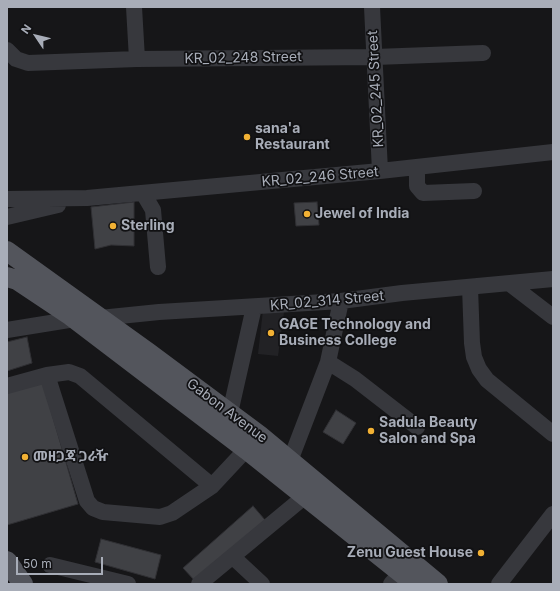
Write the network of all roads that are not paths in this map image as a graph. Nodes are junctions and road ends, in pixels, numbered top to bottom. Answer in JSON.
{"nodes":[{"id":1,"x":134,"y":7,"type":"edge"},
{"id":2,"x":372,"y":7,"type":"edge"},
{"id":3,"x":7,"y":50,"type":"edge"},
{"id":4,"x":482,"y":53,"type":"dead end"},
{"id":5,"x":375,"y":57,"type":"junction"},
{"id":6,"x":137,"y":59,"type":"junction"},
{"id":7,"x":553,"y":152,"type":"edge"},
{"id":8,"x":417,"y":167,"type":"junction"},
{"id":9,"x":380,"y":171,"type":"junction"},
{"id":10,"x":474,"y":191,"type":"dead end"},
{"id":11,"x":143,"y":193,"type":"junction"},
{"id":12,"x":87,"y":198,"type":"junction"},
{"id":13,"x":7,"y":199,"type":"edge"},
{"id":14,"x":7,"y":217,"type":"edge"},
{"id":15,"x":7,"y":251,"type":"edge"},
{"id":16,"x":158,"y":267,"type":"dead end"},
{"id":17,"x":7,"y":277,"type":"edge"},
{"id":18,"x":553,"y":279,"type":"edge"},
{"id":19,"x":510,"y":284,"type":"junction"},
{"id":20,"x":470,"y":287,"type":"junction"},
{"id":21,"x":341,"y":301,"type":"junction"},
{"id":22,"x":254,"y":307,"type":"junction"},
{"id":23,"x":553,"y":317,"type":"edge"},
{"id":24,"x":100,"y":318,"type":"junction"},
{"id":25,"x":75,"y":319,"type":"junction"},
{"id":26,"x":7,"y":330,"type":"edge"},
{"id":27,"x":328,"y":362,"type":"junction"},
{"id":28,"x":47,"y":375,"type":"junction"},
{"id":29,"x":7,"y":386,"type":"edge"},
{"id":30,"x":230,"y":413,"type":"junction"},
{"id":31,"x":417,"y":427,"type":"dead end"},
{"id":32,"x":553,"y":434,"type":"edge"},
{"id":33,"x":253,"y":442,"type":"junction"},
{"id":34,"x":290,"y":461,"type":"junction"},
{"id":35,"x":212,"y":486,"type":"junction"},
{"id":36,"x":304,"y":497,"type":"junction"},
{"id":37,"x":553,"y":514,"type":"edge"},
{"id":38,"x":233,"y":557,"type":"junction"},
{"id":39,"x":7,"y":561,"type":"edge"},
{"id":40,"x":50,"y":565,"type":"dead end"},
{"id":41,"x":402,"y":580,"type":"edge"},
{"id":42,"x":23,"y":584,"type":"edge"},
{"id":43,"x":128,"y":584,"type":"edge"},
{"id":44,"x":199,"y":584,"type":"edge"},
{"id":45,"x":262,"y":584,"type":"edge"},
{"id":46,"x":438,"y":584,"type":"edge"},
{"id":47,"x":499,"y":584,"type":"edge"}],
"edges":[{"from":1,"to":6,"type":"street"},
{"from":2,"to":5,"type":"street","name":"KR_02_245 Street"},
{"from":3,"to":6,"type":"street","name":"KR_02_248 Street"},
{"from":4,"to":5,"type":"street","name":"KR_02_248 Street"},
{"from":5,"to":6,"type":"street","name":"KR_02_248 Street"},
{"from":5,"to":9,"type":"street","name":"KR_02_245 Street"},
{"from":7,"to":8,"type":"street","name":"KR_02_246 Street"},
{"from":8,"to":9,"type":"street","name":"KR_02_246 Street"},
{"from":8,"to":10,"type":"street"},
{"from":9,"to":11,"type":"street","name":"KR_02_246 Street"},
{"from":11,"to":12,"type":"street","name":"KR_02_246 Street"},
{"from":11,"to":16,"type":"street"},
{"from":12,"to":13,"type":"street","name":"KR_02_246 Street"},
{"from":12,"to":14,"type":"street","name":"KR_02_246 Street"},
{"from":15,"to":24,"type":"main road","name":"Gabon Avenue"},
{"from":17,"to":25,"type":"main road","name":"Gabon Avenue"},
{"from":18,"to":19,"type":"street","name":"KR_02_314 Street"},
{"from":19,"to":20,"type":"street","name":"KR_02_314 Street"},
{"from":19,"to":23,"type":"street"},
{"from":20,"to":21,"type":"street","name":"KR_02_314 Street"},
{"from":20,"to":32,"type":"street"},
{"from":21,"to":22,"type":"street","name":"KR_02_314 Street"},
{"from":21,"to":27,"type":"street"},
{"from":22,"to":24,"type":"street","name":"KR_02_314 Street"},
{"from":22,"to":30,"type":"street"},
{"from":24,"to":30,"type":"main road","name":"Gabon Avenue"},
{"from":25,"to":26,"type":"street"},
{"from":25,"to":33,"type":"main road","name":"Gabon Avenue"},
{"from":27,"to":31,"type":"street"},
{"from":27,"to":34,"type":"street"},
{"from":28,"to":29,"type":"street"},
{"from":28,"to":35,"type":"street"},
{"from":28,"to":35,"type":"street"},
{"from":30,"to":33,"type":"main road","name":"Gabon Avenue"},
{"from":33,"to":34,"type":"main road","name":"Gabon Avenue"},
{"from":33,"to":35,"type":"street"},
{"from":33,"to":36,"type":"main road","name":"Gabon Avenue"},
{"from":34,"to":46,"type":"main road","name":"Gabon Avenue"},
{"from":36,"to":38,"type":"street"},
{"from":36,"to":41,"type":"main road","name":"Gabon Avenue"},
{"from":37,"to":47,"type":"street"},
{"from":38,"to":44,"type":"street"},
{"from":38,"to":45,"type":"street"},
{"from":39,"to":42,"type":"main road"},
{"from":40,"to":43,"type":"street"}]}
